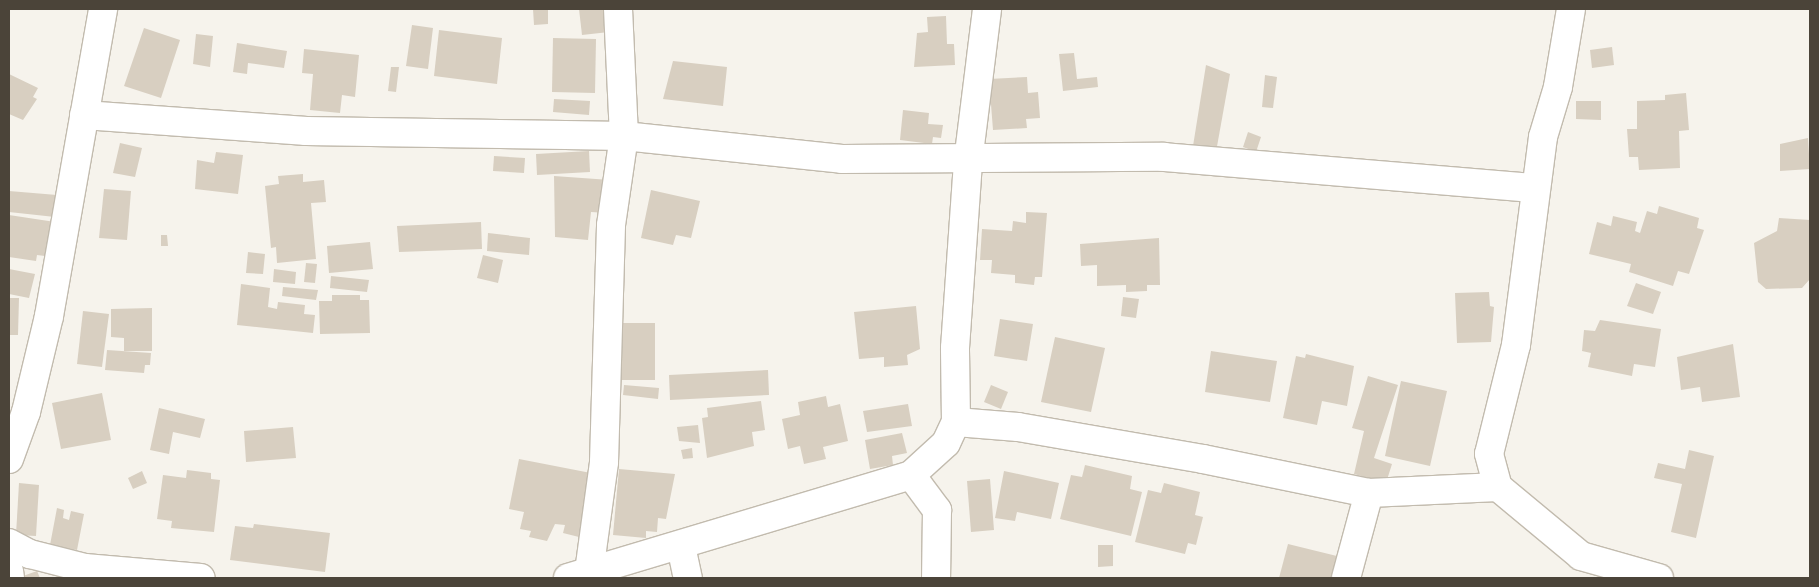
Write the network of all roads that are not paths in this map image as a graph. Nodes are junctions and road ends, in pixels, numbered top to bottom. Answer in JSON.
{"nodes":[{"id":1,"x":103,"y":9,"type":"edge"},
{"id":2,"x":618,"y":9,"type":"edge"},
{"id":3,"x":987,"y":9,"type":"edge"},
{"id":4,"x":1571,"y":9,"type":"edge"},
{"id":5,"x":84,"y":115,"type":"junction"},
{"id":6,"x":624,"y":136,"type":"junction"},
{"id":7,"x":968,"y":162,"type":"junction"},
{"id":8,"x":1534,"y":188,"type":"junction"},
{"id":9,"x":956,"y":422,"type":"junction"},
{"id":10,"x":9,"y":459,"type":"edge"},
{"id":11,"x":911,"y":475,"type":"junction"},
{"id":12,"x":1498,"y":487,"type":"junction"},
{"id":13,"x":1369,"y":493,"type":"junction"},
{"id":14,"x":9,"y":543,"type":"edge"},
{"id":15,"x":681,"y":546,"type":"junction"},
{"id":16,"x":9,"y":571,"type":"edge"},
{"id":17,"x":579,"y":576,"type":"edge"},
{"id":18,"x":10,"y":578,"type":"edge"},
{"id":19,"x":201,"y":578,"type":"edge"},
{"id":20,"x":688,"y":578,"type":"edge"},
{"id":21,"x":936,"y":578,"type":"edge"},
{"id":22,"x":1346,"y":578,"type":"edge"},
{"id":23,"x":1659,"y":578,"type":"edge"}],
"edges":[{"from":1,"to":5,"type":"street"},
{"from":2,"to":6,"type":"street"},
{"from":3,"to":7,"type":"street"},
{"from":4,"to":8,"type":"street"},
{"from":5,"to":6,"type":"street"},
{"from":5,"to":10,"type":"street"},
{"from":6,"to":7,"type":"street"},
{"from":6,"to":17,"type":"street"},
{"from":7,"to":8,"type":"street"},
{"from":7,"to":9,"type":"street"},
{"from":8,"to":12,"type":"street"},
{"from":9,"to":11,"type":"street"},
{"from":9,"to":13,"type":"street"},
{"from":11,"to":15,"type":"street"},
{"from":11,"to":21,"type":"street"},
{"from":12,"to":13,"type":"street"},
{"from":12,"to":23,"type":"street"},
{"from":13,"to":22,"type":"street"},
{"from":14,"to":19,"type":"street"},
{"from":15,"to":17,"type":"street"},
{"from":15,"to":20,"type":"street"},
{"from":16,"to":18,"type":"street"}]}
